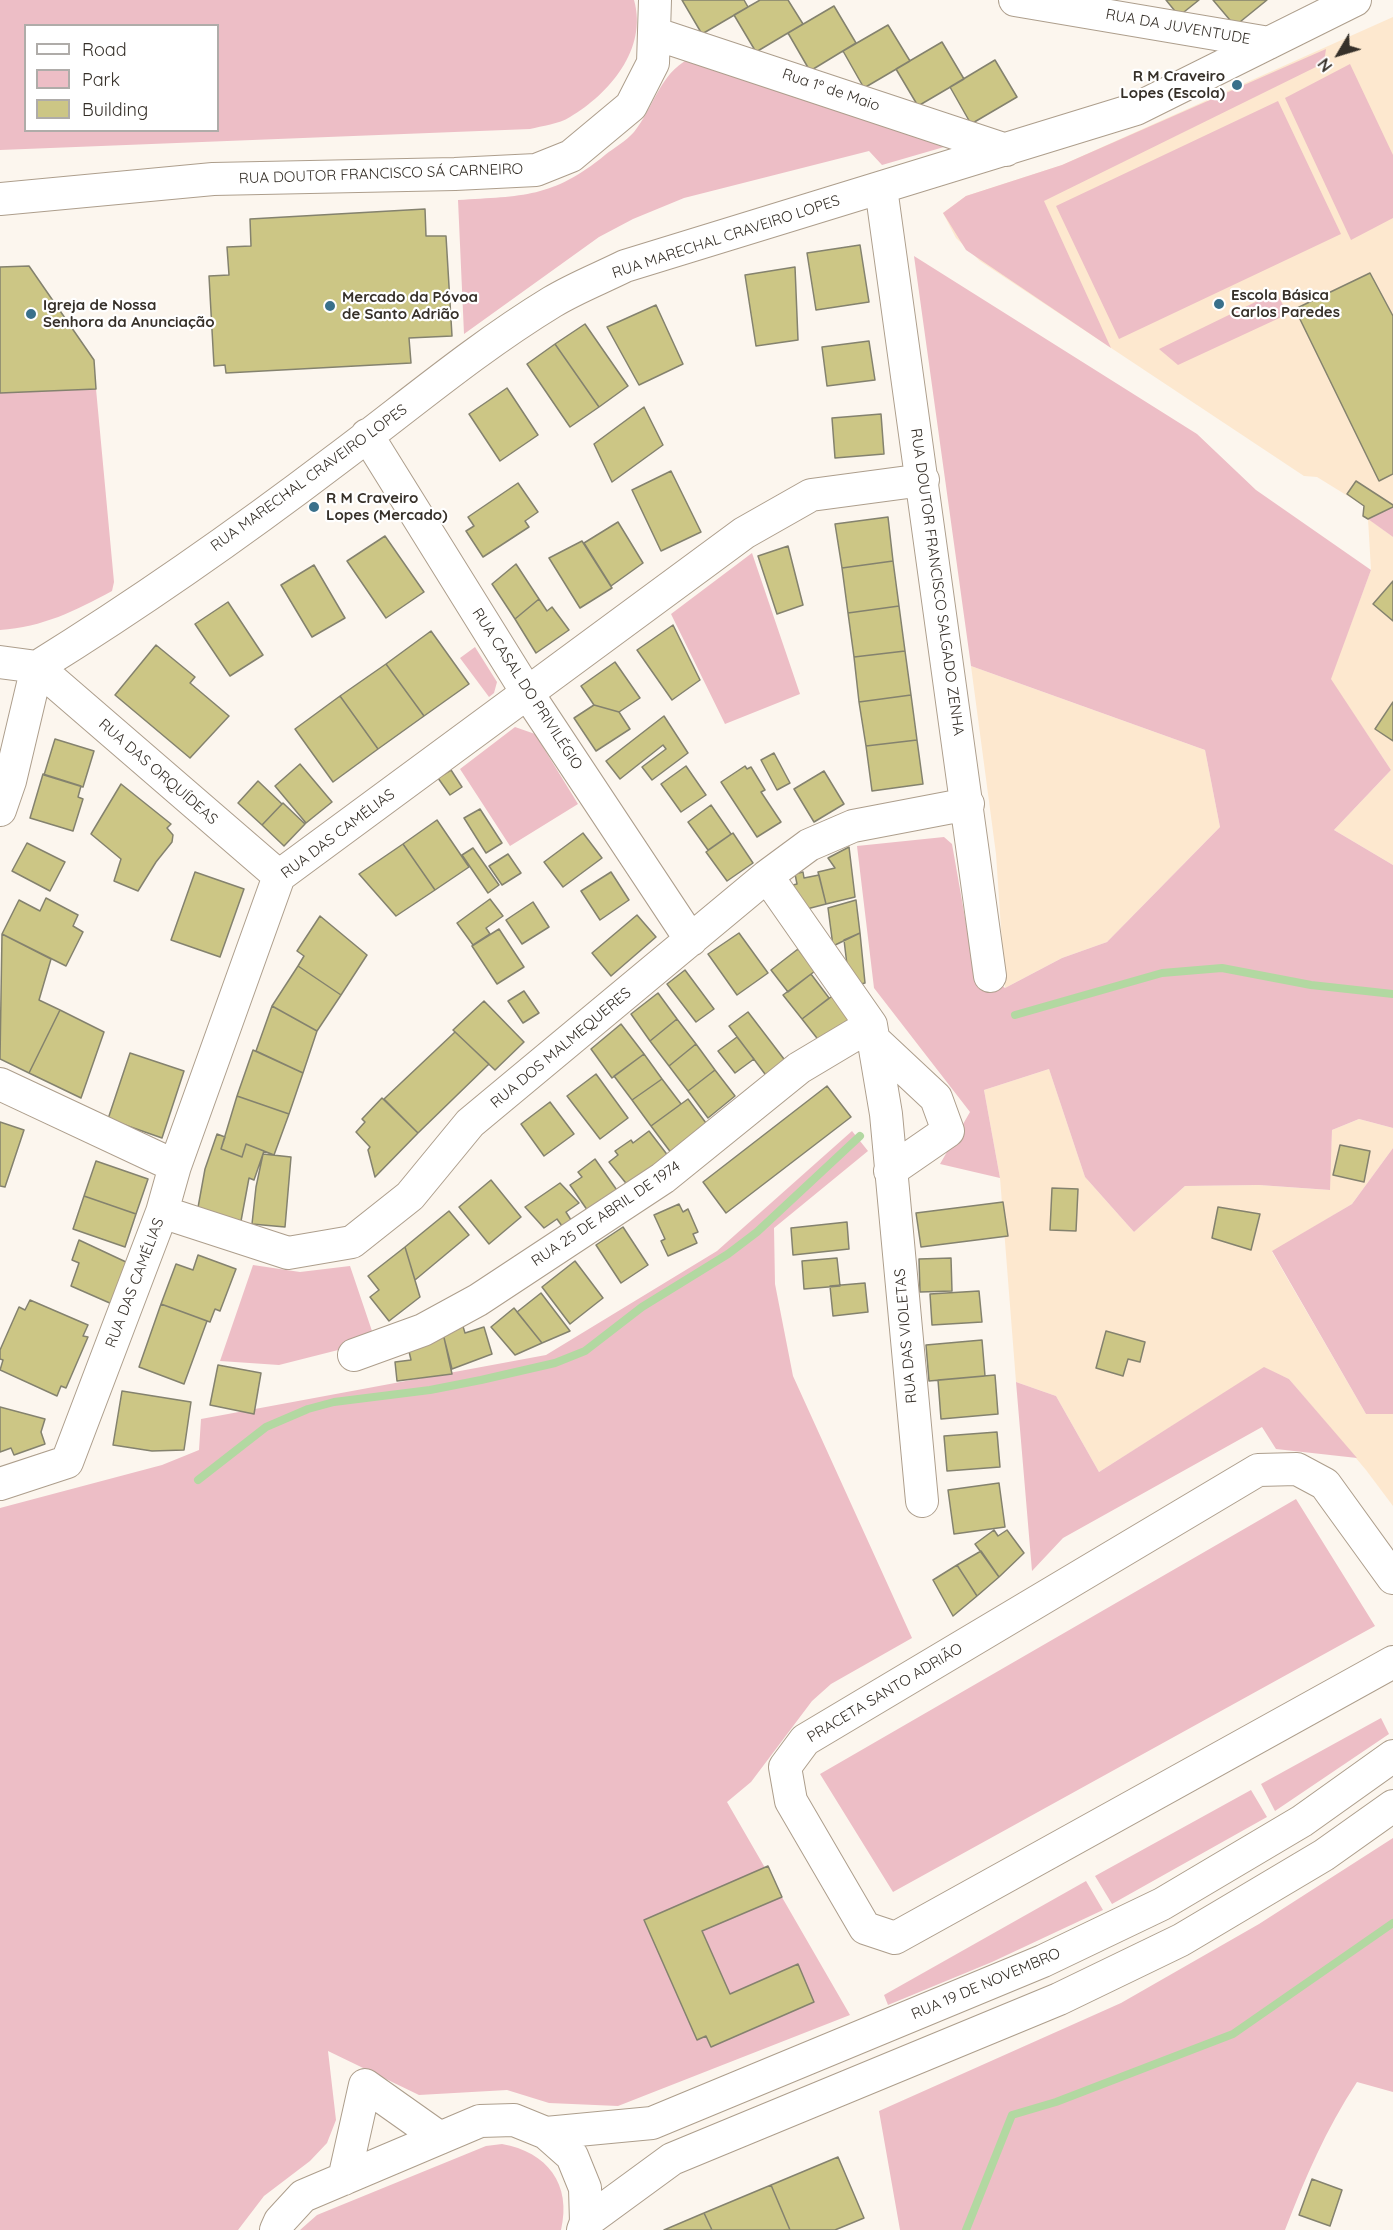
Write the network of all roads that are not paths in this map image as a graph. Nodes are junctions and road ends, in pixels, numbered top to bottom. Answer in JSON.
{"nodes":[{"id":1,"x":655,"y":0,"type":"edge"},
{"id":2,"x":1015,"y":0,"type":"edge"},
{"id":3,"x":1355,"y":0,"type":"edge"},
{"id":4,"x":656,"y":34,"type":"junction"},
{"id":5,"x":1269,"y":43,"type":"junction"},
{"id":6,"x":1006,"y":150,"type":"junction"},
{"id":7,"x":881,"y":188,"type":"junction"},
{"id":8,"x":0,"y":199,"type":"edge"},
{"id":9,"x":367,"y":435,"type":"junction"},
{"id":10,"x":923,"y":480,"type":"junction"},
{"id":11,"x":0,"y":662,"type":"edge"},
{"id":12,"x":37,"y":667,"type":"junction"},
{"id":13,"x":528,"y":694,"type":"junction"},
{"id":14,"x":968,"y":804,"type":"junction"},
{"id":15,"x":0,"y":810,"type":"edge"},
{"id":16,"x":279,"y":876,"type":"junction"},
{"id":17,"x":767,"y":876,"type":"junction"},
{"id":18,"x":692,"y":940,"type":"junction"},
{"id":19,"x":990,"y":976,"type":"dead end"},
{"id":20,"x":872,"y":1032,"type":"junction"},
{"id":21,"x":0,"y":1084,"type":"edge"},
{"id":22,"x":175,"y":1166,"type":"junction"},
{"id":23,"x":890,"y":1171,"type":"junction"},
{"id":24,"x":162,"y":1212,"type":"junction"},
{"id":25,"x":354,"y":1355,"type":"dead end"},
{"id":26,"x":0,"y":1484,"type":"edge"},
{"id":27,"x":922,"y":1501,"type":"dead end"},
{"id":28,"x":1393,"y":1578,"type":"edge"},
{"id":29,"x":1393,"y":1662,"type":"edge"},
{"id":30,"x":1393,"y":1756,"type":"edge"},
{"id":31,"x":1393,"y":1806,"type":"edge"},
{"id":32,"x":546,"y":2133,"type":"junction"},
{"id":33,"x":440,"y":2138,"type":"junction"},
{"id":34,"x":344,"y":2179,"type":"junction"},
{"id":35,"x":585,"y":2226,"type":"edge"},
{"id":36,"x":276,"y":2230,"type":"edge"}],
"edges":[{"from":1,"to":4,"type":"street","name":"RUA DOUTOR FRANCISCO SÁ CARNEIRO"},
{"from":2,"to":5,"type":"street","name":"RUA DA JUVENTUDE"},
{"from":3,"to":5,"type":"street","name":"RUA MARECHAL CRAVEIRO LOPES"},
{"from":4,"to":6,"type":"street","name":"Rua 1º de Maio"},
{"from":4,"to":8,"type":"street","name":"RUA DOUTOR FRANCISCO SÁ CARNEIRO"},
{"from":5,"to":6,"type":"street","name":"RUA MARECHAL CRAVEIRO LOPES"},
{"from":6,"to":7,"type":"street","name":"RUA MARECHAL CRAVEIRO LOPES"},
{"from":7,"to":9,"type":"street","name":"RUA MARECHAL CRAVEIRO LOPES"},
{"from":7,"to":10,"type":"street","name":"RUA DOUTOR FRANCISCO SALGADO ZENHA"},
{"from":9,"to":12,"type":"street","name":"RUA MARECHAL CRAVEIRO LOPES"},
{"from":9,"to":13,"type":"street","name":"RUA CASAL DO PRIVILÉGIO"},
{"from":10,"to":13,"type":"street","name":"RUA DAS CAMÉLIAS"},
{"from":10,"to":14,"type":"street","name":"RUA DOUTOR FRANCISCO SALGADO ZENHA"},
{"from":11,"to":12,"type":"street"},
{"from":12,"to":15,"type":"street"},
{"from":12,"to":16,"type":"street","name":"RUA DAS ORQUÍDEAS"},
{"from":13,"to":16,"type":"street","name":"RUA DAS CAMÉLIAS"},
{"from":13,"to":18,"type":"street","name":"RUA CASAL DO PRIVILÉGIO"},
{"from":14,"to":17,"type":"street","name":"RUA DOS MALMEQUERES"},
{"from":14,"to":19,"type":"street","name":"RUA DOUTOR FRANCISCO SALGADO ZENHA"},
{"from":16,"to":22,"type":"street","name":"RUA DAS CAMÉLIAS"},
{"from":17,"to":18,"type":"street","name":"RUA DOS MALMEQUERES"},
{"from":17,"to":20,"type":"street","name":"RUA DAS VIOLETAS"},
{"from":18,"to":24,"type":"street","name":"RUA DOS MALMEQUERES"},
{"from":20,"to":23,"type":"street","name":"RUA DAS VIOLETAS"},
{"from":20,"to":23,"type":"street","name":"RUA DAS VIOLETAS"},
{"from":20,"to":25,"type":"street","name":"RUA 25 DE ABRIL DE 1974"},
{"from":21,"to":22,"type":"street"},
{"from":22,"to":24,"type":"street","name":"RUA DAS CAMÉLIAS"},
{"from":23,"to":27,"type":"street","name":"RUA DAS VIOLETAS"},
{"from":24,"to":26,"type":"street","name":"RUA DAS CAMÉLIAS"},
{"from":28,"to":29,"type":"street","name":"PRACETA SANTO ADRIÃO"},
{"from":30,"to":32,"type":"street","name":"RUA 19 DE NOVEMBRO"},
{"from":31,"to":35,"type":"street","name":"RUA 19 DE NOVEMBRO"},
{"from":32,"to":33,"type":"street","name":"RUA 19 DE NOVEMBRO"},
{"from":32,"to":35,"type":"street","name":"RUA 19 DE NOVEMBRO"},
{"from":33,"to":34,"type":"street","name":"RUA 19 DE NOVEMBRO"},
{"from":33,"to":34,"type":"street"},
{"from":34,"to":36,"type":"street","name":"RUA 19 DE NOVEMBRO"}]}
